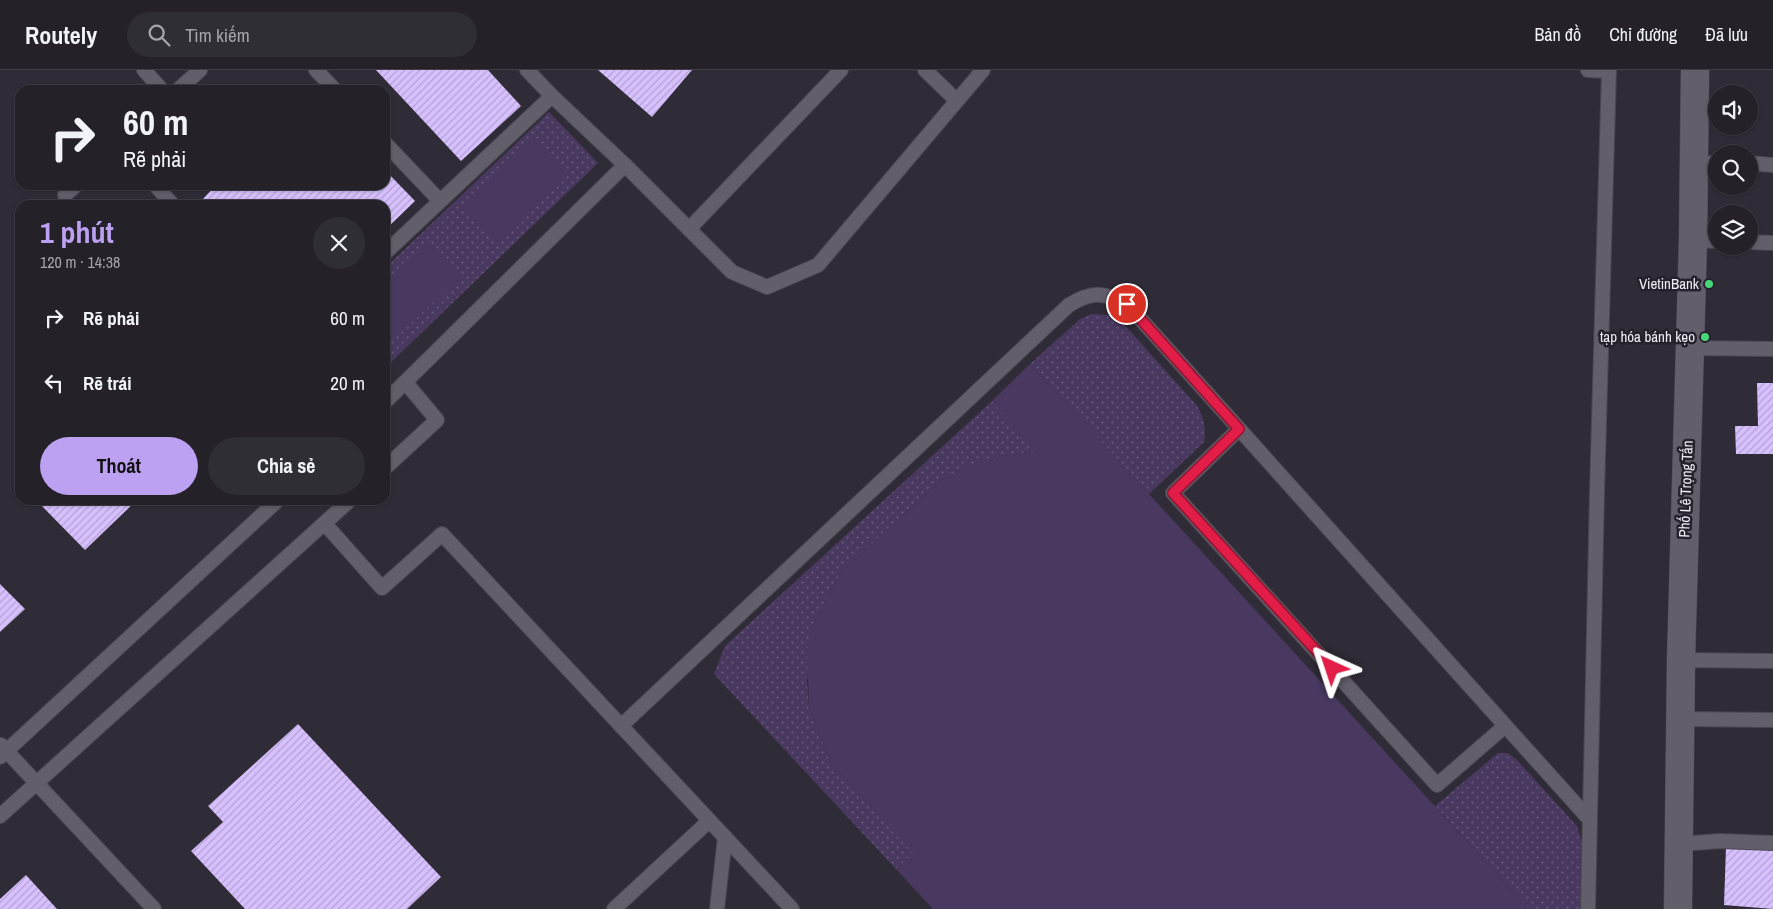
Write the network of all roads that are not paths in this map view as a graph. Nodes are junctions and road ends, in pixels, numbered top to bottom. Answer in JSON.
{"nodes":[{"id":1,"x":144,"y":70,"type":"edge"},
{"id":2,"x":200,"y":70,"type":"edge"},
{"id":3,"x":316,"y":70,"type":"edge"},
{"id":4,"x":527,"y":70,"type":"edge"},
{"id":5,"x":841,"y":70,"type":"edge"},
{"id":6,"x":925,"y":70,"type":"edge"},
{"id":7,"x":983,"y":70,"type":"edge"},
{"id":8,"x":1588,"y":70,"type":"edge"},
{"id":9,"x":1609,"y":70,"type":"edge"},
{"id":10,"x":1695,"y":70,"type":"edge"},
{"id":11,"x":158,"y":85,"type":"edge"},
{"id":12,"x":184,"y":85,"type":"edge"},
{"id":13,"x":330,"y":85,"type":"edge"},
{"id":14,"x":552,"y":96,"type":"junction"},
{"id":15,"x":957,"y":100,"type":"junction"},
{"id":16,"x":390,"y":148,"type":"edge"},
{"id":17,"x":1705,"y":163,"type":"edge"},
{"id":18,"x":625,"y":164,"type":"junction"},
{"id":19,"x":1758,"y":164,"type":"edge"},
{"id":20,"x":1773,"y":165,"type":"edge"},
{"id":21,"x":70,"y":190,"type":"edge"},
{"id":22,"x":160,"y":190,"type":"edge"},
{"id":23,"x":65,"y":195,"type":"dead end"},
{"id":24,"x":168,"y":200,"type":"edge"},
{"id":25,"x":440,"y":202,"type":"junction"},
{"id":26,"x":689,"y":229,"type":"junction"},
{"id":27,"x":1705,"y":240,"type":"edge"},
{"id":28,"x":1758,"y":242,"type":"edge"},
{"id":29,"x":1773,"y":243,"type":"edge"},
{"id":30,"x":390,"y":249,"type":"edge"},
{"id":31,"x":1690,"y":348,"type":"junction"},
{"id":32,"x":1773,"y":349,"type":"edge"},
{"id":33,"x":406,"y":383,"type":"junction"},
{"id":34,"x":390,"y":397,"type":"edge"},
{"id":35,"x":1239,"y":429,"type":"junction"},
{"id":36,"x":390,"y":463,"type":"edge"},
{"id":37,"x":273,"y":505,"type":"edge"},
{"id":38,"x":345,"y":505,"type":"edge"},
{"id":39,"x":325,"y":524,"type":"junction"},
{"id":40,"x":1682,"y":660,"type":"junction"},
{"id":41,"x":1773,"y":661,"type":"edge"},
{"id":42,"x":1680,"y":719,"type":"junction"},
{"id":43,"x":1773,"y":720,"type":"edge"},
{"id":44,"x":621,"y":726,"type":"junction"},
{"id":45,"x":1505,"y":726,"type":"junction"},
{"id":46,"x":2,"y":751,"type":"edge"},
{"id":47,"x":36,"y":783,"type":"junction"},
{"id":48,"x":0,"y":816,"type":"edge"},
{"id":49,"x":1590,"y":820,"type":"junction"},
{"id":50,"x":709,"y":821,"type":"junction"},
{"id":51,"x":725,"y":837,"type":"junction"},
{"id":52,"x":1773,"y":843,"type":"edge"},
{"id":53,"x":1680,"y":844,"type":"junction"},
{"id":54,"x":154,"y":909,"type":"edge"},
{"id":55,"x":614,"y":909,"type":"edge"},
{"id":56,"x":717,"y":909,"type":"edge"},
{"id":57,"x":792,"y":909,"type":"edge"},
{"id":58,"x":1588,"y":909,"type":"edge"},
{"id":59,"x":1678,"y":909,"type":"edge"}],
"edges":[{"from":1,"to":11,"type":"lane"},
{"from":2,"to":12,"type":"lane"},
{"from":3,"to":13,"type":"lane"},
{"from":4,"to":14,"type":"lane"},
{"from":5,"to":26,"type":"lane"},
{"from":6,"to":15,"type":"lane"},
{"from":7,"to":15,"type":"lane"},
{"from":8,"to":9,"type":"lane"},
{"from":9,"to":49,"type":"lane"},
{"from":10,"to":17,"type":"main road","name":"Phố Lê Trọng Tấn"},
{"from":14,"to":18,"type":"lane"},
{"from":14,"to":25,"type":"lane"},
{"from":15,"to":26,"type":"lane"},
{"from":16,"to":25,"type":"lane"},
{"from":17,"to":27,"type":"main road","name":"Phố Lê Trọng Tấn"},
{"from":18,"to":26,"type":"lane"},
{"from":18,"to":33,"type":"lane"},
{"from":19,"to":20,"type":"lane"},
{"from":21,"to":23,"type":"lane"},
{"from":22,"to":24,"type":"lane"},
{"from":25,"to":30,"type":"lane"},
{"from":27,"to":31,"type":"main road","name":"Phố Lê Trọng Tấn"},
{"from":28,"to":29,"type":"lane"},
{"from":31,"to":32,"type":"lane"},
{"from":31,"to":40,"type":"main road","name":"Phố Lê Trọng Tấn"},
{"from":33,"to":34,"type":"lane"},
{"from":33,"to":36,"type":"lane"},
{"from":35,"to":44,"type":"lane"},
{"from":35,"to":45,"type":"lane"},
{"from":35,"to":45,"type":"lane"},
{"from":37,"to":46,"type":"lane"},
{"from":38,"to":39,"type":"lane"},
{"from":39,"to":44,"type":"lane"},
{"from":39,"to":47,"type":"lane"},
{"from":40,"to":41,"type":"lane"},
{"from":40,"to":42,"type":"main road","name":"Phố Lê Trọng Tấn"},
{"from":42,"to":43,"type":"lane"},
{"from":42,"to":53,"type":"main road","name":"Phố Lê Trọng Tấn"},
{"from":44,"to":50,"type":"lane"},
{"from":45,"to":49,"type":"lane"},
{"from":46,"to":47,"type":"lane"},
{"from":47,"to":48,"type":"lane"},
{"from":47,"to":54,"type":"lane"},
{"from":49,"to":58,"type":"lane"},
{"from":50,"to":51,"type":"lane"},
{"from":50,"to":55,"type":"lane"},
{"from":51,"to":56,"type":"lane"},
{"from":51,"to":57,"type":"lane"},
{"from":52,"to":53,"type":"lane"},
{"from":53,"to":59,"type":"main road","name":"Phố Lê Trọng Tấn"}]}
